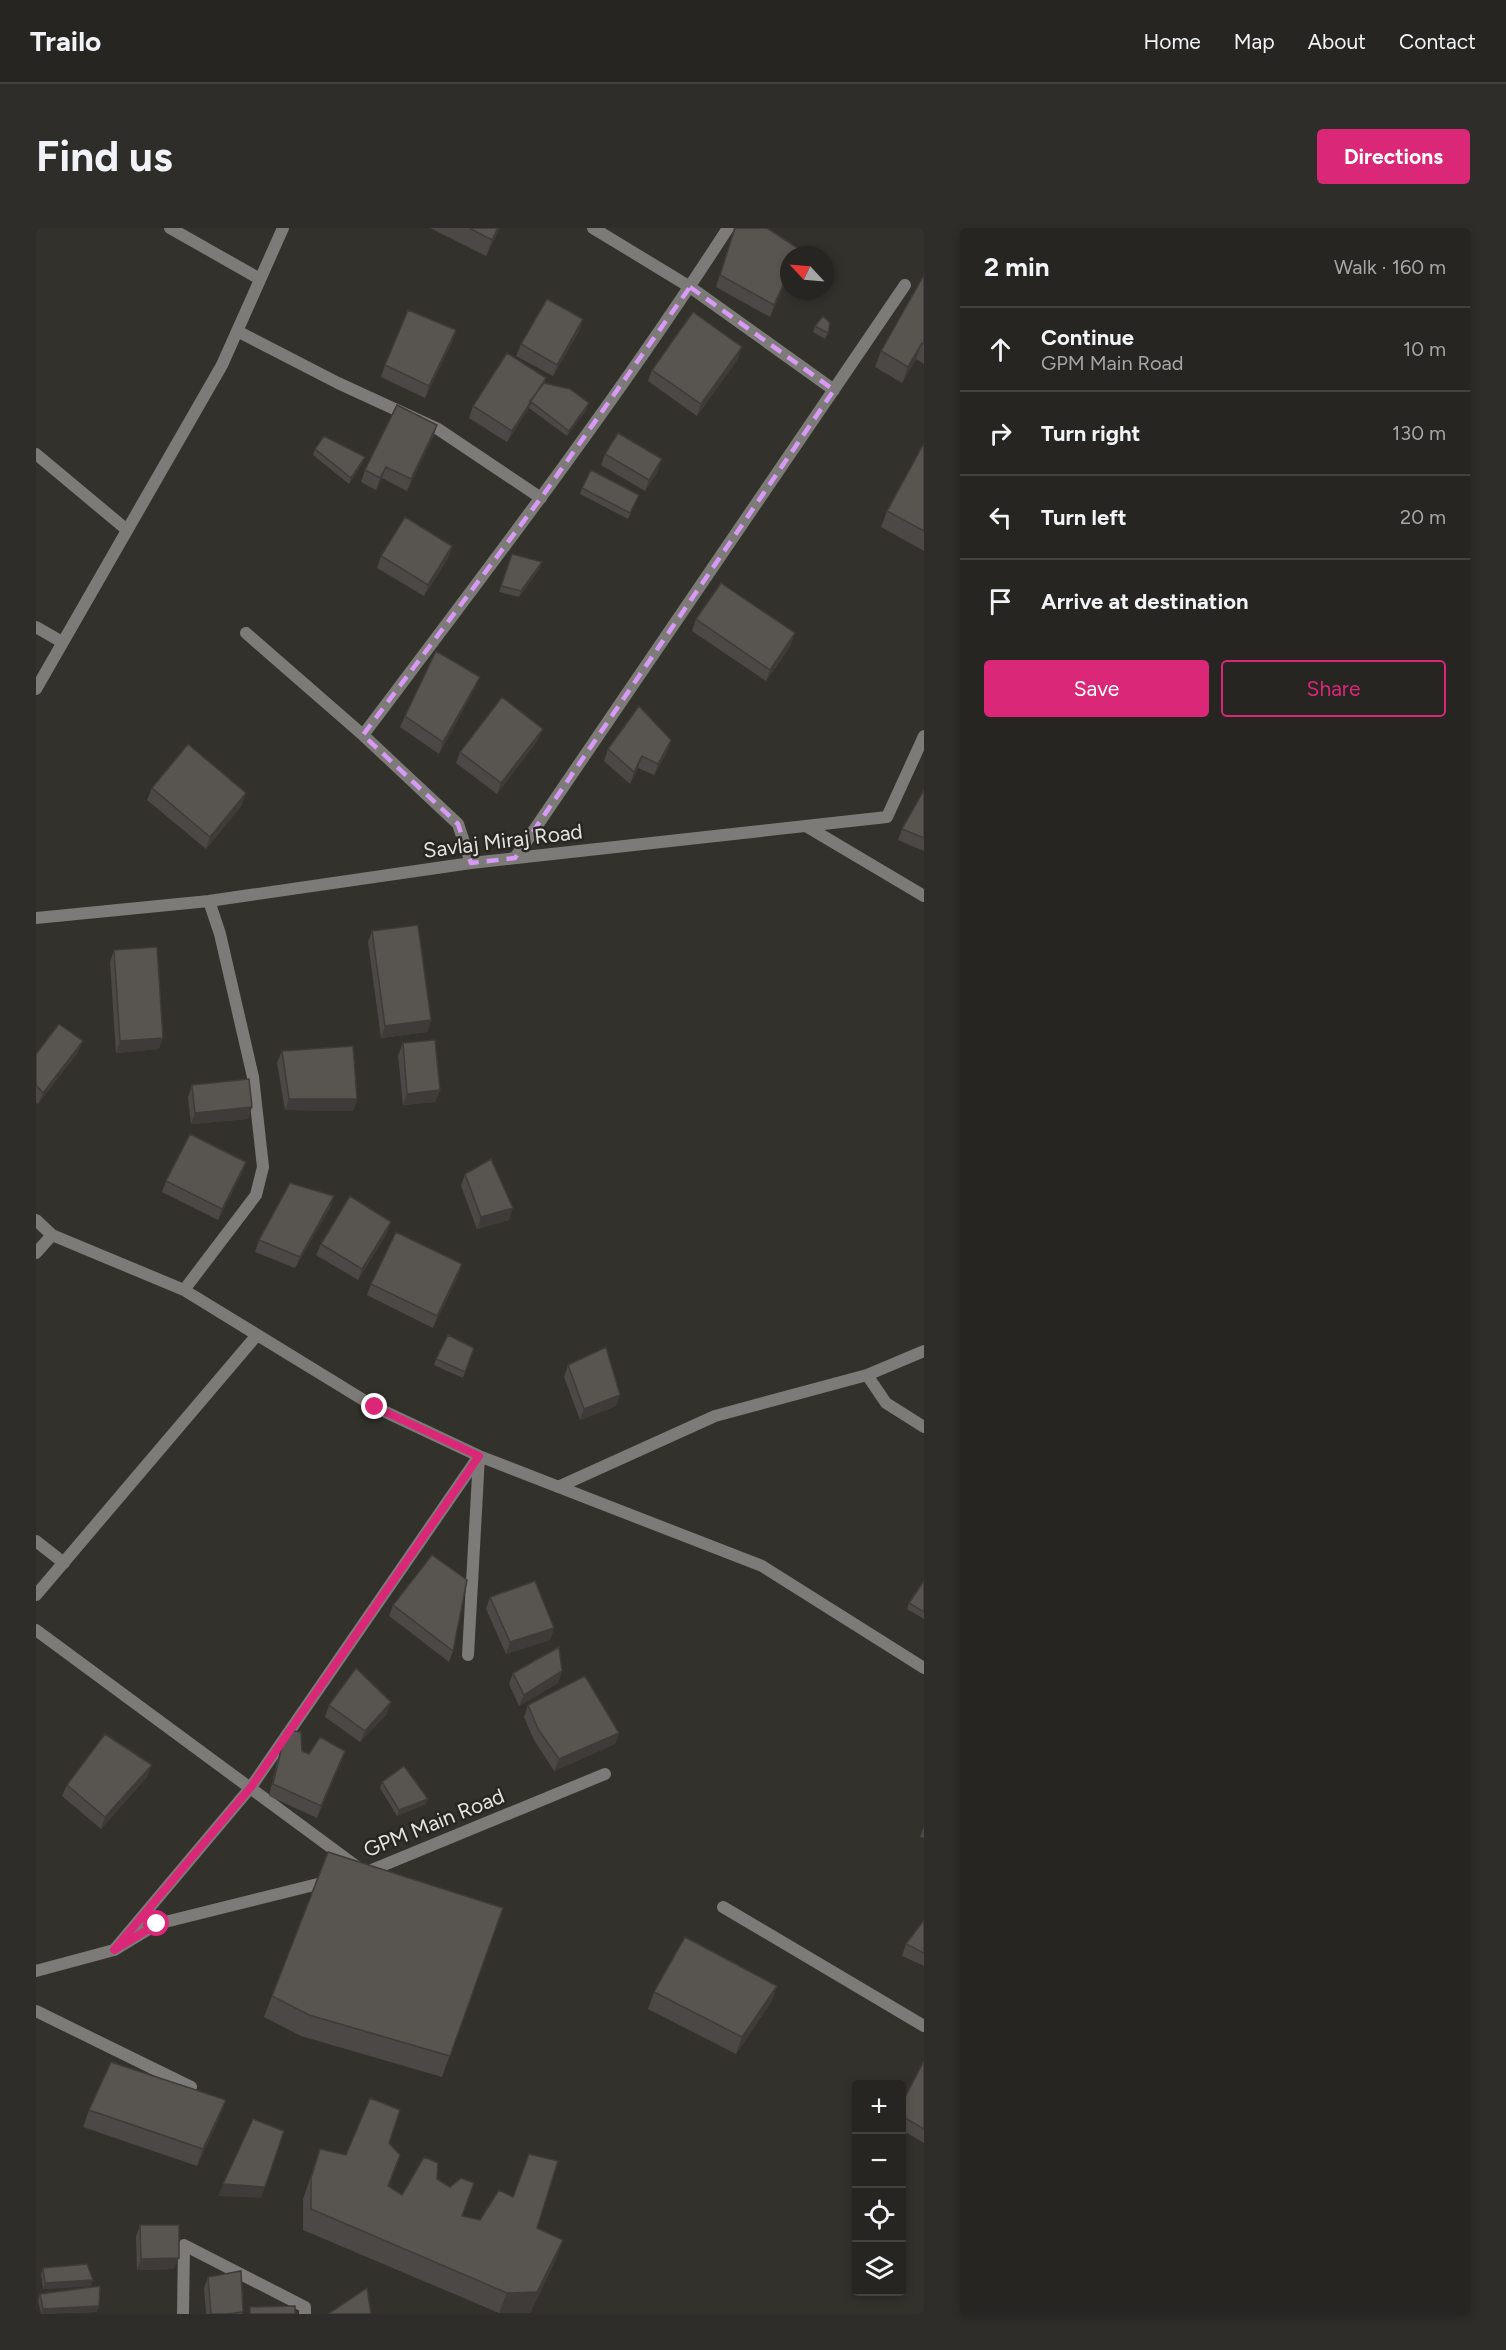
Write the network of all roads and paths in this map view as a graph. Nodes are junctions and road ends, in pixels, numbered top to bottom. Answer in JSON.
{"nodes":[{"id":1,"x":170,"y":228,"type":"edge"},
{"id":2,"x":283,"y":228,"type":"edge"},
{"id":3,"x":593,"y":228,"type":"edge"},
{"id":4,"x":728,"y":228,"type":"edge"},
{"id":5,"x":260,"y":279,"type":"junction"},
{"id":6,"x":905,"y":285,"type":"dead end"},
{"id":7,"x":690,"y":287,"type":"junction"},
{"id":8,"x":237,"y":331,"type":"junction"},
{"id":9,"x":834,"y":390,"type":"junction"},
{"id":10,"x":36,"y":454,"type":"edge"},
{"id":11,"x":541,"y":498,"type":"junction"},
{"id":12,"x":128,"y":530,"type":"junction"},
{"id":13,"x":36,"y":627,"type":"edge"},
{"id":14,"x":246,"y":633,"type":"dead end"},
{"id":15,"x":62,"y":642,"type":"junction"},
{"id":16,"x":36,"y":689,"type":"edge"},
{"id":17,"x":363,"y":735,"type":"junction"},
{"id":18,"x":924,"y":736,"type":"edge"},
{"id":19,"x":806,"y":826,"type":"junction"},
{"id":20,"x":515,"y":858,"type":"junction"},
{"id":21,"x":471,"y":863,"type":"junction"},
{"id":22,"x":924,"y":896,"type":"edge"},
{"id":23,"x":208,"y":901,"type":"junction"},
{"id":24,"x":36,"y":918,"type":"edge"},
{"id":25,"x":36,"y":1220,"type":"edge"},
{"id":26,"x":52,"y":1235,"type":"junction"},
{"id":27,"x":36,"y":1253,"type":"edge"},
{"id":28,"x":184,"y":1290,"type":"junction"},
{"id":29,"x":257,"y":1335,"type":"junction"},
{"id":30,"x":924,"y":1351,"type":"edge"},
{"id":31,"x":867,"y":1375,"type":"junction"},
{"id":32,"x":924,"y":1427,"type":"edge"},
{"id":33,"x":479,"y":1456,"type":"junction"},
{"id":34,"x":558,"y":1487,"type":"junction"},
{"id":35,"x":36,"y":1541,"type":"edge"},
{"id":36,"x":64,"y":1563,"type":"junction"},
{"id":37,"x":36,"y":1594,"type":"edge"},
{"id":38,"x":36,"y":1630,"type":"edge"},
{"id":39,"x":468,"y":1655,"type":"dead end"},
{"id":40,"x":924,"y":1668,"type":"edge"},
{"id":41,"x":605,"y":1774,"type":"dead end"},
{"id":42,"x":251,"y":1787,"type":"junction"},
{"id":43,"x":353,"y":1876,"type":"junction"},
{"id":44,"x":723,"y":1907,"type":"dead end"},
{"id":45,"x":114,"y":1950,"type":"junction"},
{"id":46,"x":36,"y":1971,"type":"edge"},
{"id":47,"x":36,"y":2011,"type":"edge"},
{"id":48,"x":924,"y":2026,"type":"edge"},
{"id":49,"x":190,"y":2087,"type":"edge"},
{"id":50,"x":183,"y":2314,"type":"edge"},
{"id":51,"x":305,"y":2314,"type":"edge"}],
"edges":[{"from":1,"to":5,"type":"street"},
{"from":2,"to":5,"type":"street"},
{"from":3,"to":7,"type":"street"},
{"from":4,"to":7,"type":"street"},
{"from":5,"to":8,"type":"street"},
{"from":6,"to":9,"type":"street"},
{"from":7,"to":9,"type":"street"},
{"from":7,"to":11,"type":"street"},
{"from":8,"to":11,"type":"street"},
{"from":8,"to":12,"type":"street"},
{"from":9,"to":20,"type":"street"},
{"from":10,"to":12,"type":"street"},
{"from":11,"to":17,"type":"street"},
{"from":12,"to":15,"type":"street"},
{"from":13,"to":15,"type":"street"},
{"from":14,"to":17,"type":"street"},
{"from":15,"to":16,"type":"street"},
{"from":17,"to":21,"type":"street"},
{"from":18,"to":19,"type":"street","name":"Savlaj Miraj Road"},
{"from":19,"to":20,"type":"street","name":"Savlaj Miraj Road"},
{"from":19,"to":22,"type":"street"},
{"from":20,"to":21,"type":"street","name":"Savlaj Miraj Road"},
{"from":21,"to":23,"type":"street","name":"Savlaj Miraj Road"},
{"from":23,"to":24,"type":"street","name":"Savlaj Miraj Road"},
{"from":23,"to":28,"type":"street"},
{"from":25,"to":26,"type":"street"},
{"from":26,"to":27,"type":"street"},
{"from":26,"to":28,"type":"street"},
{"from":28,"to":29,"type":"street"},
{"from":29,"to":33,"type":"street"},
{"from":29,"to":36,"type":"street"},
{"from":30,"to":31,"type":"street"},
{"from":31,"to":32,"type":"street"},
{"from":31,"to":34,"type":"street"},
{"from":33,"to":34,"type":"street"},
{"from":33,"to":39,"type":"street"},
{"from":33,"to":42,"type":"street"},
{"from":34,"to":40,"type":"street"},
{"from":35,"to":36,"type":"street"},
{"from":36,"to":37,"type":"street"},
{"from":38,"to":42,"type":"street"},
{"from":41,"to":43,"type":"street","name":"GPM Main Road"},
{"from":42,"to":43,"type":"street"},
{"from":42,"to":45,"type":"street"},
{"from":43,"to":45,"type":"street","name":"GPM Main Road"},
{"from":44,"to":48,"type":"street"},
{"from":45,"to":46,"type":"street","name":"GPM Main Road"},
{"from":47,"to":49,"type":"street"},
{"from":50,"to":51,"type":"street"}]}
